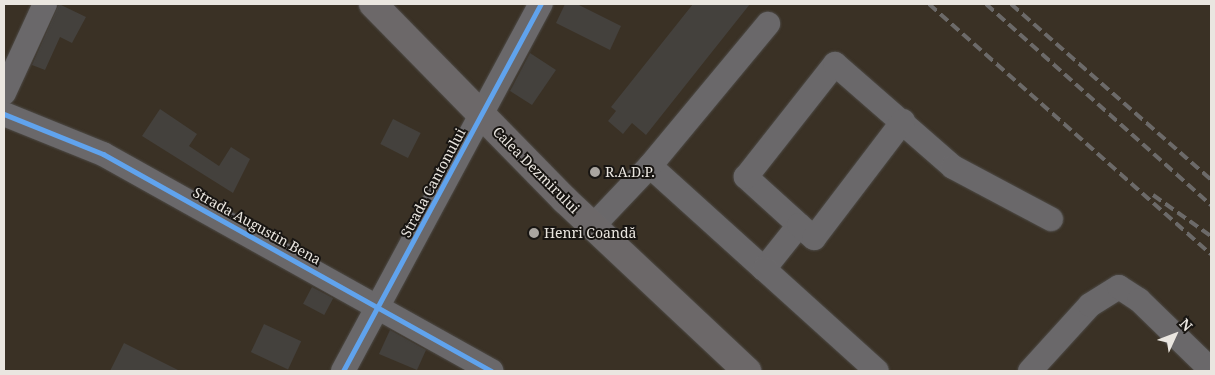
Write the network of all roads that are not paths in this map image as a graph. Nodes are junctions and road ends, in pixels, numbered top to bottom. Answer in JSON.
{"nodes":[{"id":1,"x":46,"y":4,"type":"edge"},
{"id":2,"x":373,"y":4,"type":"edge"},
{"id":3,"x":541,"y":4,"type":"edge"},
{"id":4,"x":768,"y":24,"type":"dead end"},
{"id":5,"x":4,"y":92,"type":"edge"},
{"id":6,"x":4,"y":114,"type":"edge"},
{"id":7,"x":481,"y":116,"type":"junction"},
{"id":8,"x":903,"y":121,"type":"junction"},
{"id":9,"x":650,"y":166,"type":"junction"},
{"id":10,"x":1051,"y":219,"type":"dead end"},
{"id":11,"x":799,"y":225,"type":"junction"},
{"id":12,"x":593,"y":226,"type":"junction"},
{"id":13,"x":764,"y":269,"type":"junction"},
{"id":14,"x":379,"y":306,"type":"junction"},
{"id":15,"x":1211,"y":370,"type":"edge"},
{"id":16,"x":343,"y":371,"type":"edge"},
{"id":17,"x":492,"y":371,"type":"edge"},
{"id":18,"x":747,"y":371,"type":"edge"},
{"id":19,"x":877,"y":371,"type":"edge"},
{"id":20,"x":1030,"y":371,"type":"edge"}],
"edges":[{"from":1,"to":5,"type":"street"},
{"from":2,"to":7,"type":"main road","name":"Calea Dezmirului"},
{"from":3,"to":7,"type":"street","name":"Strada Cantonului"},
{"from":4,"to":9,"type":"street"},
{"from":6,"to":14,"type":"street","name":"Strada Augustin Bena"},
{"from":7,"to":12,"type":"main road","name":"Calea Dezmirului"},
{"from":7,"to":14,"type":"street","name":"Strada Cantonului"},
{"from":8,"to":10,"type":"street"},
{"from":8,"to":11,"type":"street"},
{"from":8,"to":11,"type":"street"},
{"from":9,"to":12,"type":"street"},
{"from":9,"to":13,"type":"street"},
{"from":11,"to":13,"type":"street"},
{"from":12,"to":18,"type":"main road","name":"Calea Dezmirului"},
{"from":13,"to":19,"type":"street"},
{"from":14,"to":16,"type":"street","name":"Strada Cantonului"},
{"from":14,"to":17,"type":"street","name":"Strada Augustin Bena"},
{"from":15,"to":20,"type":"street"}]}
